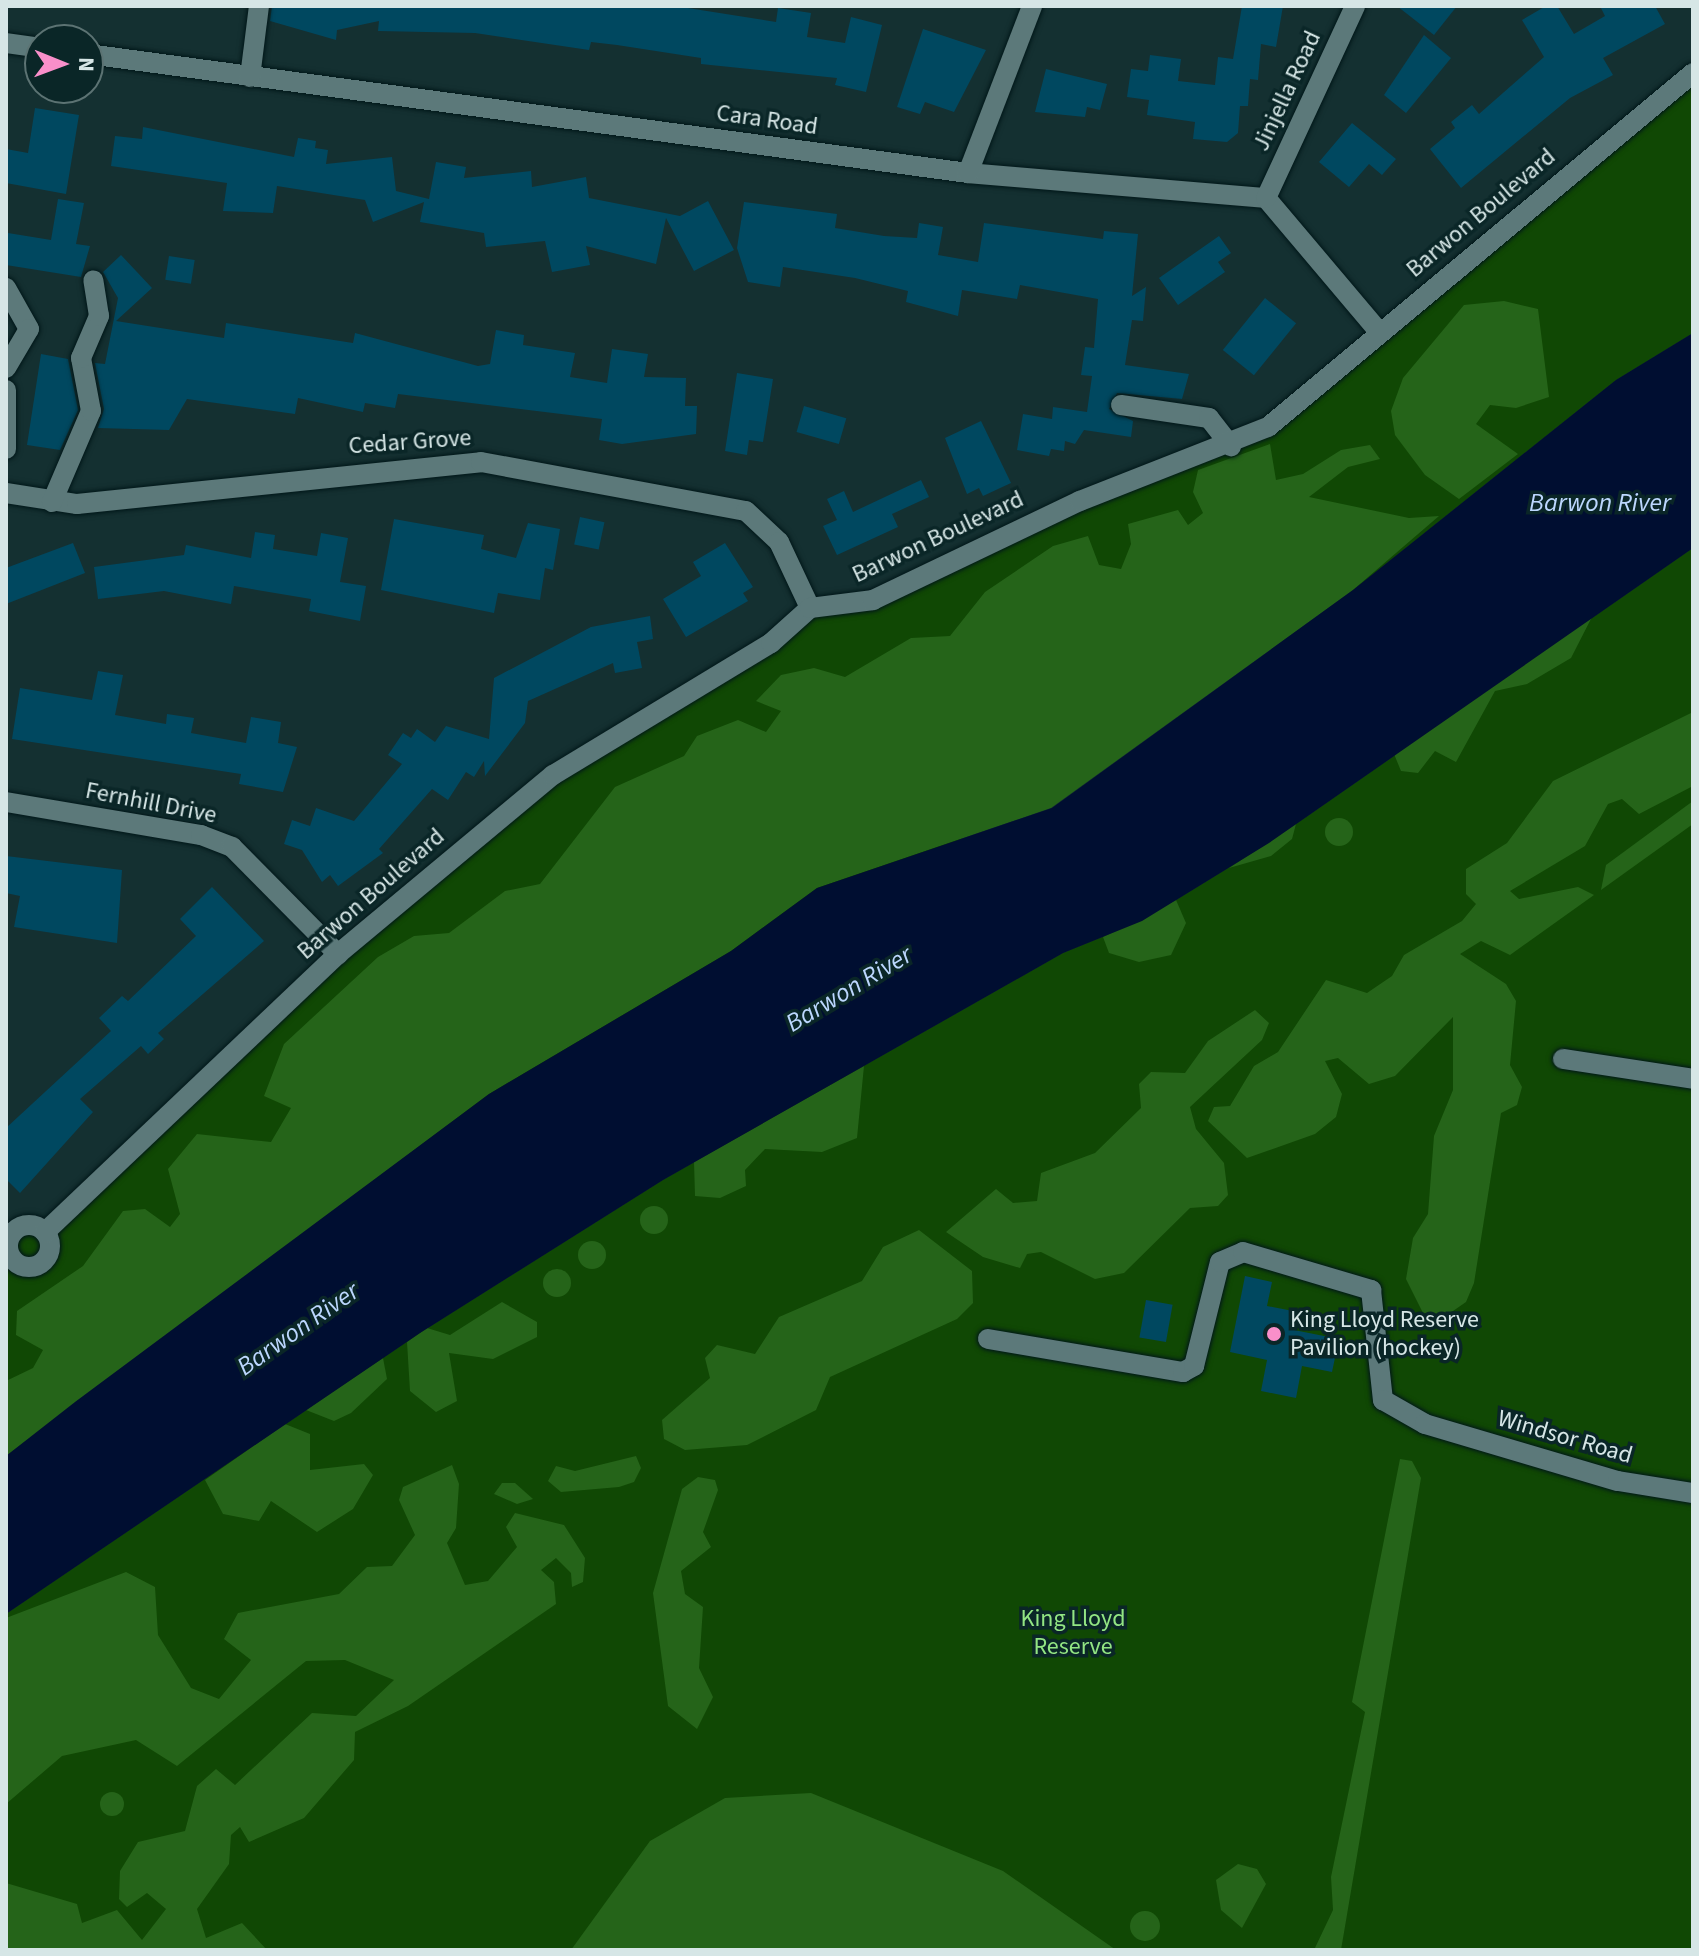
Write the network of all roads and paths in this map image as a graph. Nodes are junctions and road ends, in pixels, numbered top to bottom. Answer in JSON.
{"nodes":[{"id":1,"x":259,"y":6,"type":"edge"},
{"id":2,"x":1032,"y":6,"type":"edge"},
{"id":3,"x":1355,"y":6,"type":"edge"},
{"id":4,"x":104,"y":56,"type":"edge"},
{"id":5,"x":1693,"y":73,"type":"edge"},
{"id":6,"x":250,"y":77,"type":"junction"},
{"id":7,"x":968,"y":173,"type":"junction"},
{"id":8,"x":1266,"y":198,"type":"junction"},
{"id":9,"x":93,"y":280,"type":"dead end"},
{"id":10,"x":6,"y":288,"type":"edge"},
{"id":11,"x":1380,"y":333,"type":"junction"},
{"id":12,"x":6,"y":368,"type":"edge"},
{"id":13,"x":6,"y":390,"type":"edge"},
{"id":14,"x":1121,"y":405,"type":"dead end"},
{"id":15,"x":1231,"y":446,"type":"junction"},
{"id":16,"x":6,"y":449,"type":"edge"},
{"id":17,"x":6,"y":493,"type":"edge"},
{"id":18,"x":52,"y":502,"type":"junction"},
{"id":19,"x":810,"y":608,"type":"junction"},
{"id":20,"x":6,"y":802,"type":"edge"},
{"id":21,"x":338,"y":954,"type":"junction"},
{"id":22,"x":1563,"y":1059,"type":"dead end"},
{"id":23,"x":1693,"y":1079,"type":"edge"},
{"id":24,"x":10,"y":1228,"type":"edge"},
{"id":25,"x":45,"y":1232,"type":"junction"},
{"id":26,"x":10,"y":1265,"type":"edge"},
{"id":27,"x":988,"y":1339,"type":"dead end"},
{"id":28,"x":1693,"y":1493,"type":"edge"}],
"edges":[{"from":1,"to":6,"type":"street"},
{"from":2,"to":7,"type":"street"},
{"from":3,"to":8,"type":"street","name":"Jinjella Road"},
{"from":4,"to":6,"type":"street","name":"Cara Road"},
{"from":5,"to":11,"type":"street","name":"Barwon Boulevard"},
{"from":6,"to":7,"type":"street","name":"Cara Road"},
{"from":7,"to":8,"type":"street","name":"Cara Road"},
{"from":8,"to":11,"type":"street"},
{"from":9,"to":18,"type":"street"},
{"from":10,"to":12,"type":"street"},
{"from":11,"to":15,"type":"street","name":"Barwon Boulevard"},
{"from":13,"to":16,"type":"street"},
{"from":14,"to":15,"type":"street"},
{"from":15,"to":19,"type":"street","name":"Barwon Boulevard"},
{"from":17,"to":18,"type":"street","name":"Cedar Grove"},
{"from":18,"to":19,"type":"street","name":"Cedar Grove"},
{"from":19,"to":21,"type":"street","name":"Barwon Boulevard"},
{"from":20,"to":21,"type":"street","name":"Fernhill Drive"},
{"from":21,"to":25,"type":"street","name":"Barwon Boulevard"},
{"from":22,"to":23,"type":"street"},
{"from":24,"to":25,"type":"street"},
{"from":24,"to":26,"type":"street"},
{"from":25,"to":26,"type":"street"},
{"from":27,"to":28,"type":"street","name":"Windsor Road"}]}
